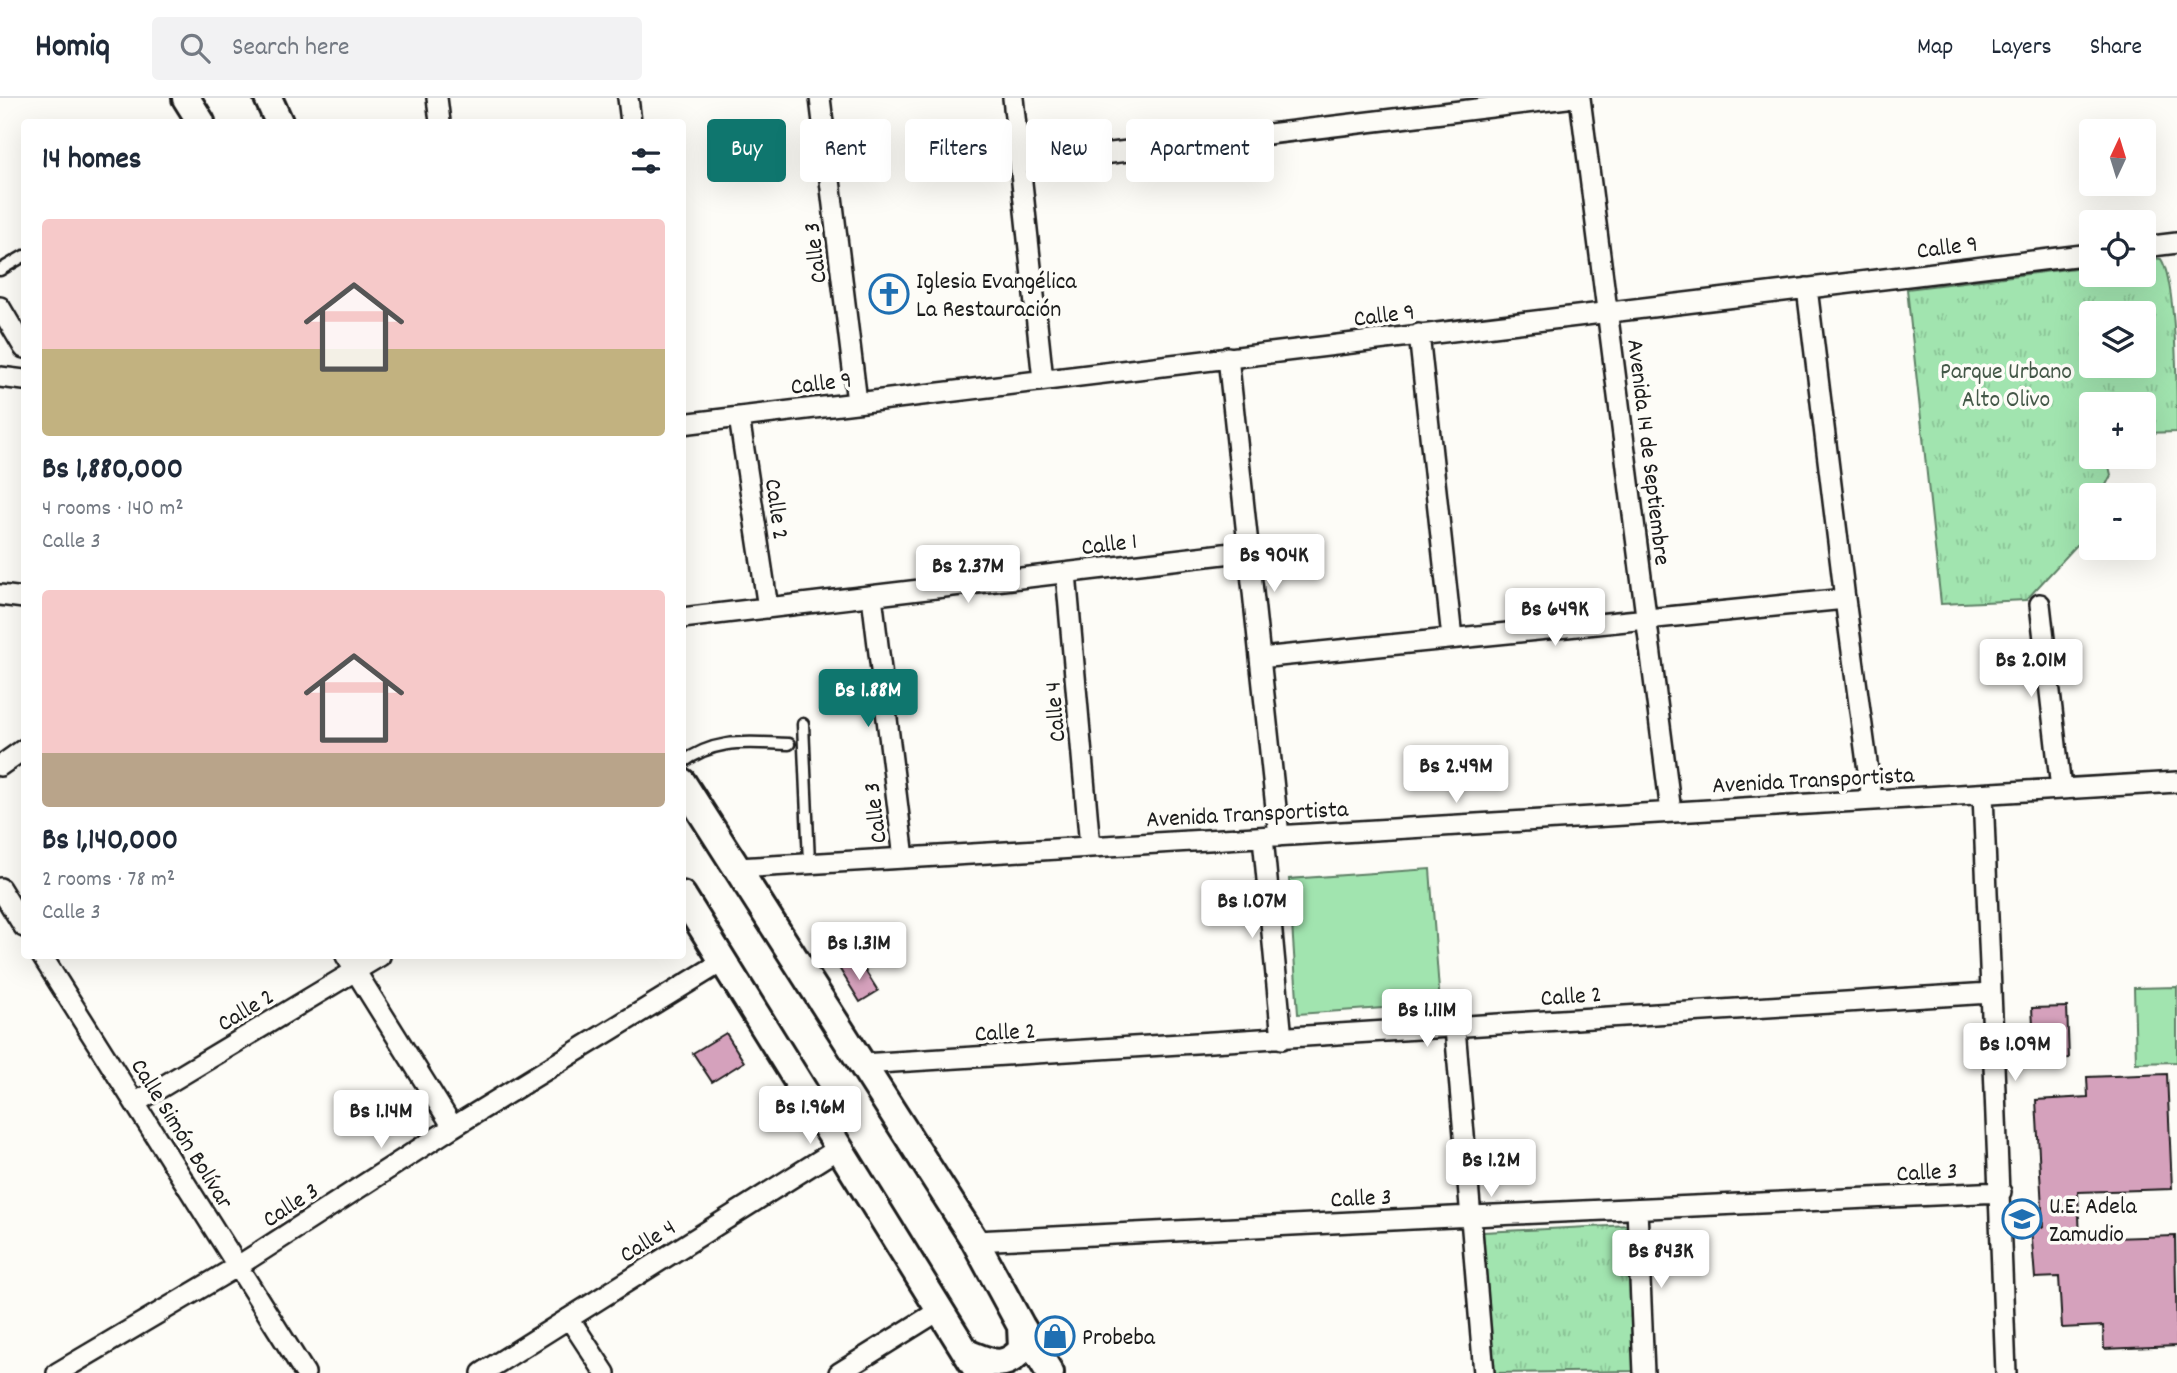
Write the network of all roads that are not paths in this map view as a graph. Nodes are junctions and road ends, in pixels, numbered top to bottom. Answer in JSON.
{"nodes":[{"id":1,"x":186,"y":98,"type":"edge"},
{"id":2,"x":268,"y":98,"type":"edge"},
{"id":3,"x":437,"y":98,"type":"edge"},
{"id":4,"x":628,"y":98,"type":"edge"},
{"id":5,"x":820,"y":98,"type":"edge"},
{"id":6,"x":1013,"y":98,"type":"edge"},
{"id":7,"x":1567,"y":98,"type":"edge"},
{"id":8,"x":1580,"y":98,"type":"edge"},
{"id":9,"x":199,"y":119,"type":"edge"},
{"id":10,"x":278,"y":119,"type":"edge"},
{"id":11,"x":440,"y":119,"type":"edge"},
{"id":12,"x":631,"y":119,"type":"edge"},
{"id":13,"x":1020,"y":163,"type":"junction"},
{"id":14,"x":2177,"y":243,"type":"edge"},
{"id":15,"x":2156,"y":246,"type":"edge"},
{"id":16,"x":2079,"y":255,"type":"edge"},
{"id":17,"x":21,"y":258,"type":"edge"},
{"id":18,"x":0,"y":270,"type":"edge"},
{"id":19,"x":1807,"y":288,"type":"junction"},
{"id":20,"x":0,"y":307,"type":"edge"},
{"id":21,"x":1607,"y":311,"type":"junction"},
{"id":22,"x":1419,"y":334,"type":"junction"},
{"id":23,"x":21,"y":343,"type":"edge"},
{"id":24,"x":1228,"y":357,"type":"junction"},
{"id":25,"x":0,"y":377,"type":"edge"},
{"id":26,"x":21,"y":380,"type":"edge"},
{"id":27,"x":1043,"y":380,"type":"junction"},
{"id":28,"x":857,"y":402,"type":"junction"},
{"id":29,"x":739,"y":417,"type":"junction"},
{"id":30,"x":686,"y":424,"type":"edge"},
{"id":31,"x":1249,"y":551,"type":"junction"},
{"id":32,"x":1066,"y":573,"type":"junction"},
{"id":33,"x":0,"y":595,"type":"edge"},
{"id":34,"x":872,"y":596,"type":"junction"},
{"id":35,"x":21,"y":598,"type":"edge"},
{"id":36,"x":1845,"y":599,"type":"junction"},
{"id":37,"x":2040,"y":604,"type":"dead end"},
{"id":38,"x":768,"y":608,"type":"junction"},
{"id":39,"x":686,"y":618,"type":"edge"},
{"id":40,"x":1646,"y":619,"type":"junction"},
{"id":41,"x":1452,"y":638,"type":"junction"},
{"id":42,"x":1260,"y":658,"type":"junction"},
{"id":43,"x":803,"y":724,"type":"dead end"},
{"id":44,"x":789,"y":744,"type":"dead end"},
{"id":45,"x":21,"y":751,"type":"edge"},
{"id":46,"x":686,"y":760,"type":"edge"},
{"id":47,"x":0,"y":766,"type":"edge"},
{"id":48,"x":2177,"y":782,"type":"edge"},
{"id":49,"x":686,"y":788,"type":"edge"},
{"id":50,"x":2061,"y":789,"type":"junction"},
{"id":51,"x":1983,"y":794,"type":"junction"},
{"id":52,"x":1872,"y":800,"type":"junction"},
{"id":53,"x":1671,"y":813,"type":"junction"},
{"id":54,"x":1271,"y":836,"type":"junction"},
{"id":55,"x":1090,"y":847,"type":"junction"},
{"id":56,"x":904,"y":858,"type":"junction"},
{"id":57,"x":808,"y":862,"type":"junction"},
{"id":58,"x":738,"y":868,"type":"junction"},
{"id":59,"x":0,"y":888,"type":"edge"},
{"id":60,"x":686,"y":901,"type":"edge"},
{"id":61,"x":21,"y":922,"type":"edge"},
{"id":62,"x":51,"y":959,"type":"edge"},
{"id":63,"x":725,"y":960,"type":"junction"},
{"id":64,"x":351,"y":963,"type":"edge"},
{"id":65,"x":1990,"y":993,"type":"junction"},
{"id":66,"x":1455,"y":1027,"type":"junction"},
{"id":67,"x":1282,"y":1039,"type":"junction"},
{"id":68,"x":862,"y":1064,"type":"junction"},
{"id":69,"x":135,"y":1103,"type":"junction"},
{"id":70,"x":453,"y":1127,"type":"junction"},
{"id":71,"x":839,"y":1148,"type":"junction"},
{"id":72,"x":2001,"y":1192,"type":"junction"},
{"id":73,"x":1637,"y":1209,"type":"junction"},
{"id":74,"x":1472,"y":1216,"type":"junction"},
{"id":75,"x":975,"y":1241,"type":"junction"},
{"id":76,"x":238,"y":1266,"type":"junction"},
{"id":77,"x":940,"y":1310,"type":"junction"},
{"id":78,"x":569,"y":1318,"type":"junction"},
{"id":79,"x":1021,"y":1326,"type":"junction"},
{"id":80,"x":973,"y":1363,"type":"edge"},
{"id":81,"x":57,"y":1373,"type":"edge"},
{"id":82,"x":305,"y":1373,"type":"edge"},
{"id":83,"x":482,"y":1373,"type":"edge"},
{"id":84,"x":605,"y":1373,"type":"edge"},
{"id":85,"x":839,"y":1373,"type":"edge"},
{"id":86,"x":1050,"y":1373,"type":"edge"},
{"id":87,"x":1484,"y":1373,"type":"edge"},
{"id":88,"x":1644,"y":1373,"type":"edge"},
{"id":89,"x":2006,"y":1373,"type":"edge"}],
"edges":[{"from":1,"to":9,"type":"main road"},
{"from":2,"to":10,"type":"main road"},
{"from":3,"to":11,"type":"street"},
{"from":4,"to":12,"type":"street"},
{"from":5,"to":28,"type":"street","name":"Calle 3"},
{"from":6,"to":13,"type":"street"},
{"from":7,"to":13,"type":"street"},
{"from":8,"to":21,"type":"street","name":"Avenida 14 de Septiembre"},
{"from":13,"to":27,"type":"street"},
{"from":14,"to":15,"type":"street"},
{"from":16,"to":19,"type":"street","name":"Calle 9"},
{"from":17,"to":18,"type":"lane"},
{"from":19,"to":21,"type":"street","name":"Calle 9"},
{"from":19,"to":36,"type":"street"},
{"from":20,"to":23,"type":"street"},
{"from":21,"to":22,"type":"street","name":"Calle 9"},
{"from":21,"to":40,"type":"street","name":"Avenida 14 de Septiembre"},
{"from":22,"to":24,"type":"street","name":"Calle 9"},
{"from":22,"to":41,"type":"street"},
{"from":24,"to":27,"type":"street","name":"Calle 9"},
{"from":24,"to":31,"type":"street"},
{"from":25,"to":26,"type":"street"},
{"from":27,"to":28,"type":"street","name":"Calle 9"},
{"from":28,"to":29,"type":"street","name":"Calle 9"},
{"from":29,"to":30,"type":"street","name":"Calle 9"},
{"from":29,"to":38,"type":"street","name":"Calle 2"},
{"from":31,"to":32,"type":"street","name":"Calle 1"},
{"from":31,"to":42,"type":"street"},
{"from":32,"to":34,"type":"street","name":"Calle 1"},
{"from":32,"to":55,"type":"street","name":"Calle 4"},
{"from":33,"to":35,"type":"street"},
{"from":34,"to":38,"type":"street","name":"Calle 1"},
{"from":34,"to":56,"type":"street","name":"Calle 3"},
{"from":36,"to":40,"type":"street"},
{"from":36,"to":52,"type":"street"},
{"from":37,"to":50,"type":"street"},
{"from":38,"to":39,"type":"street","name":"Calle 1"},
{"from":40,"to":41,"type":"street"},
{"from":40,"to":53,"type":"street","name":"Avenida 14 de Septiembre"},
{"from":41,"to":42,"type":"street"},
{"from":42,"to":54,"type":"street"},
{"from":43,"to":57,"type":"lane"},
{"from":44,"to":46,"type":"lane"},
{"from":45,"to":47,"type":"street"},
{"from":48,"to":50,"type":"street","name":"Avenida Transportista"},
{"from":49,"to":58,"type":"main road"},
{"from":50,"to":51,"type":"street","name":"Avenida Transportista"},
{"from":51,"to":52,"type":"street","name":"Avenida Transportista"},
{"from":51,"to":65,"type":"street"},
{"from":52,"to":53,"type":"street","name":"Avenida Transportista"},
{"from":53,"to":54,"type":"street","name":"Avenida Transportista"},
{"from":54,"to":55,"type":"street","name":"Avenida Transportista"},
{"from":54,"to":67,"type":"street"},
{"from":55,"to":56,"type":"street","name":"Avenida Transportista"},
{"from":56,"to":57,"type":"street","name":"Avenida Transportista"},
{"from":57,"to":58,"type":"street","name":"Avenida Transportista"},
{"from":58,"to":68,"type":"main road"},
{"from":59,"to":61,"type":"street"},
{"from":60,"to":63,"type":"main road"},
{"from":62,"to":69,"type":"street","name":"Calle Simón Bolívar"},
{"from":63,"to":70,"type":"street","name":"Calle 3"},
{"from":63,"to":71,"type":"main road"},
{"from":64,"to":69,"type":"street","name":"Calle 2"},
{"from":64,"to":70,"type":"street"},
{"from":65,"to":66,"type":"street","name":"Calle 2"},
{"from":65,"to":72,"type":"street"},
{"from":66,"to":67,"type":"street","name":"Calle 2"},
{"from":66,"to":74,"type":"street"},
{"from":67,"to":68,"type":"street","name":"Calle 2"},
{"from":68,"to":75,"type":"main road"},
{"from":69,"to":76,"type":"street","name":"Calle Simón Bolívar"},
{"from":70,"to":76,"type":"street","name":"Calle 3"},
{"from":71,"to":77,"type":"main road"},
{"from":71,"to":78,"type":"street","name":"Calle 4"},
{"from":72,"to":73,"type":"street","name":"Calle 3"},
{"from":72,"to":89,"type":"street"},
{"from":73,"to":74,"type":"street","name":"Calle 3"},
{"from":73,"to":88,"type":"street"},
{"from":74,"to":75,"type":"street","name":"Calle 3"},
{"from":74,"to":87,"type":"street"},
{"from":75,"to":79,"type":"main road"},
{"from":76,"to":81,"type":"street","name":"Calle 3"},
{"from":76,"to":82,"type":"street","name":"Calle Simón Bolívar"},
{"from":77,"to":80,"type":"main road"},
{"from":77,"to":85,"type":"street"},
{"from":78,"to":83,"type":"street","name":"Calle 4"},
{"from":78,"to":84,"type":"street"},
{"from":79,"to":80,"type":"main road"},
{"from":79,"to":86,"type":"main road"}]}
